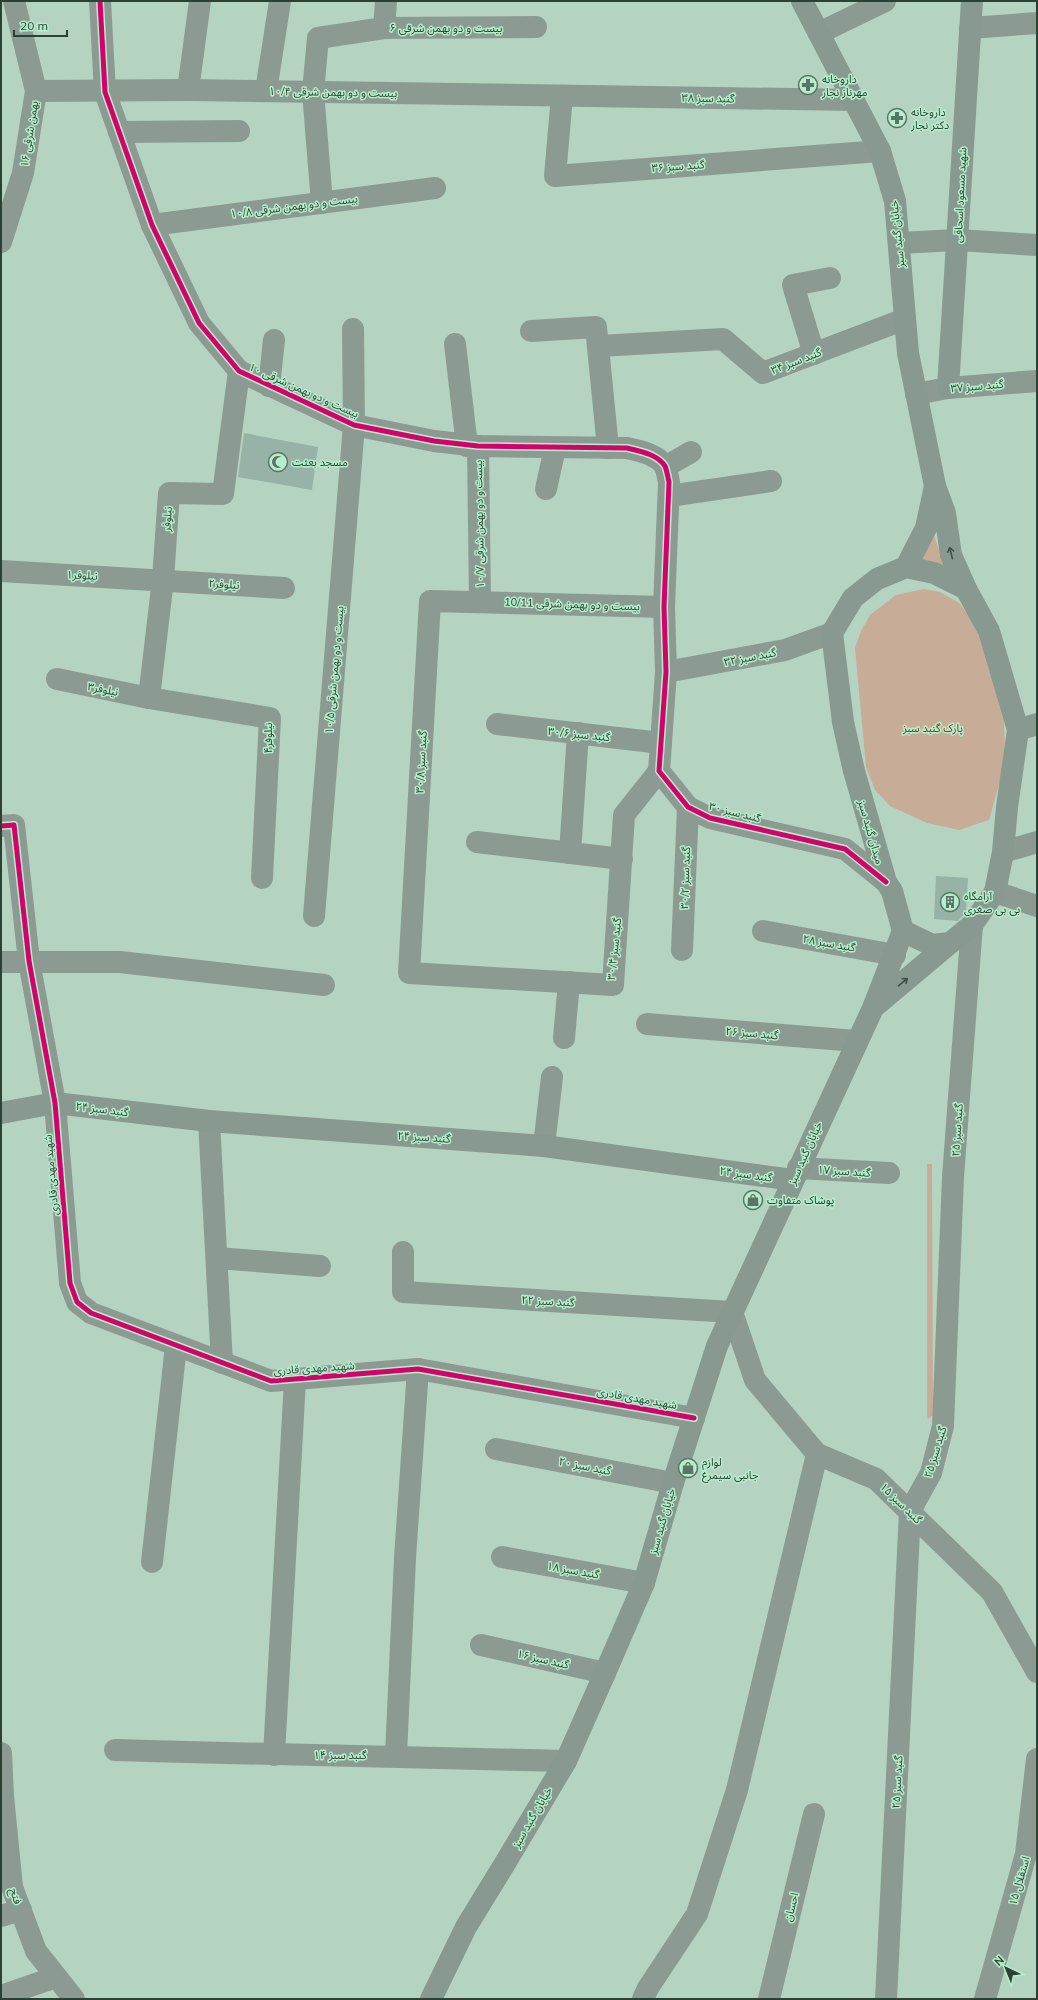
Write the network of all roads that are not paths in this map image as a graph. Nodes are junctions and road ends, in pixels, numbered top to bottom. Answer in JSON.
{"nodes":[{"id":1,"x":14,"y":1,"type":"edge"},
{"id":2,"x":100,"y":1,"type":"edge"},
{"id":3,"x":200,"y":1,"type":"edge"},
{"id":4,"x":280,"y":1,"type":"edge"},
{"id":5,"x":386,"y":1,"type":"edge"},
{"id":6,"x":802,"y":1,"type":"edge"},
{"id":7,"x":885,"y":1,"type":"edge"},
{"id":8,"x":972,"y":1,"type":"edge"},
{"id":9,"x":1037,"y":23,"type":"edge"},
{"id":10,"x":536,"y":27,"type":"dead end"},
{"id":11,"x":384,"y":28,"type":"junction"},
{"id":12,"x":970,"y":28,"type":"junction"},
{"id":13,"x":819,"y":33,"type":"junction"},
{"id":14,"x":188,"y":90,"type":"junction"},
{"id":15,"x":36,"y":91,"type":"junction"},
{"id":16,"x":266,"y":91,"type":"junction"},
{"id":17,"x":105,"y":92,"type":"junction"},
{"id":18,"x":313,"y":92,"type":"junction"},
{"id":19,"x":562,"y":96,"type":"junction"},
{"id":20,"x":854,"y":100,"type":"junction"},
{"id":21,"x":239,"y":131,"type":"dead end"},
{"id":22,"x":120,"y":132,"type":"junction"},
{"id":23,"x":880,"y":151,"type":"junction"},
{"id":24,"x":435,"y":188,"type":"dead end"},
{"id":25,"x":322,"y":203,"type":"junction"},
{"id":26,"x":152,"y":224,"type":"junction"},
{"id":27,"x":957,"y":240,"type":"junction"},
{"id":28,"x":1,"y":242,"type":"edge"},
{"id":29,"x":899,"y":243,"type":"junction"},
{"id":30,"x":1037,"y":245,"type":"edge"},
{"id":31,"x":830,"y":278,"type":"dead end"},
{"id":32,"x":905,"y":319,"type":"junction"},
{"id":33,"x":353,"y":329,"type":"dead end"},
{"id":34,"x":531,"y":331,"type":"dead end"},
{"id":35,"x":274,"y":340,"type":"dead end"},
{"id":36,"x":455,"y":344,"type":"dead end"},
{"id":37,"x":599,"y":346,"type":"junction"},
{"id":38,"x":814,"y":354,"type":"junction"},
{"id":39,"x":239,"y":371,"type":"junction"},
{"id":40,"x":1037,"y":381,"type":"edge"},
{"id":41,"x":269,"y":386,"type":"junction"},
{"id":42,"x":948,"y":388,"type":"junction"},
{"id":43,"x":916,"y":394,"type":"junction"},
{"id":44,"x":354,"y":425,"type":"junction"},
{"id":45,"x":472,"y":446,"type":"junction"},
{"id":46,"x":555,"y":448,"type":"junction"},
{"id":47,"x":608,"y":448,"type":"junction"},
{"id":48,"x":691,"y":452,"type":"dead end"},
{"id":49,"x":665,"y":467,"type":"junction"},
{"id":50,"x":771,"y":481,"type":"dead end"},
{"id":51,"x":935,"y":486,"type":"junction"},
{"id":52,"x":546,"y":489,"type":"dead end"},
{"id":53,"x":669,"y":496,"type":"junction"},
{"id":54,"x":906,"y":566,"type":"junction"},
{"id":55,"x":1,"y":571,"type":"edge"},
{"id":56,"x":163,"y":580,"type":"junction"},
{"id":57,"x":284,"y":588,"type":"dead end"},
{"id":58,"x":966,"y":588,"type":"junction"},
{"id":59,"x":480,"y":602,"type":"junction"},
{"id":60,"x":664,"y":607,"type":"junction"},
{"id":61,"x":832,"y":633,"type":"junction"},
{"id":62,"x":666,"y":672,"type":"junction"},
{"id":63,"x":57,"y":680,"type":"dead end"},
{"id":64,"x":149,"y":698,"type":"junction"},
{"id":65,"x":497,"y":724,"type":"dead end"},
{"id":66,"x":1027,"y":727,"type":"edge"},
{"id":67,"x":578,"y":734,"type":"junction"},
{"id":68,"x":661,"y":743,"type":"junction"},
{"id":69,"x":659,"y":771,"type":"junction"},
{"id":70,"x":688,"y":807,"type":"junction"},
{"id":71,"x":1,"y":826,"type":"edge"},
{"id":72,"x":477,"y":842,"type":"dead end"},
{"id":73,"x":1037,"y":842,"type":"edge"},
{"id":74,"x":1003,"y":852,"type":"junction"},
{"id":75,"x":570,"y":853,"type":"junction"},
{"id":76,"x":622,"y":859,"type":"junction"},
{"id":77,"x":262,"y":878,"type":"dead end"},
{"id":78,"x":886,"y":882,"type":"junction"},
{"id":79,"x":995,"y":892,"type":"junction"},
{"id":80,"x":1037,"y":906,"type":"edge"},
{"id":81,"x":314,"y":916,"type":"dead end"},
{"id":82,"x":972,"y":925,"type":"junction"},
{"id":83,"x":764,"y":931,"type":"dead end"},
{"id":84,"x":903,"y":931,"type":"junction"},
{"id":85,"x":950,"y":943,"type":"junction"},
{"id":86,"x":682,"y":950,"type":"dead end"},
{"id":87,"x":895,"y":955,"type":"junction"},
{"id":88,"x":29,"y":961,"type":"junction"},
{"id":89,"x":1,"y":962,"type":"edge"},
{"id":90,"x":408,"y":973,"type":"joint"},
{"id":91,"x":569,"y":982,"type":"junction"},
{"id":92,"x":324,"y":985,"type":"dead end"},
{"id":93,"x":873,"y":1008,"type":"junction"},
{"id":94,"x":647,"y":1024,"type":"dead end"},
{"id":95,"x":564,"y":1038,"type":"dead end"},
{"id":96,"x":856,"y":1041,"type":"junction"},
{"id":97,"x":552,"y":1077,"type":"dead end"},
{"id":98,"x":55,"y":1103,"type":"junction"},
{"id":99,"x":2,"y":1112,"type":"edge"},
{"id":100,"x":209,"y":1121,"type":"junction"},
{"id":101,"x":544,"y":1146,"type":"junction"},
{"id":102,"x":796,"y":1174,"type":"junction"},
{"id":103,"x":889,"y":1174,"type":"dead end"},
{"id":104,"x":403,"y":1252,"type":"dead end"},
{"id":105,"x":217,"y":1258,"type":"junction"},
{"id":106,"x":320,"y":1266,"type":"dead end"},
{"id":107,"x":732,"y":1312,"type":"junction"},
{"id":108,"x":176,"y":1346,"type":"junction"},
{"id":109,"x":222,"y":1363,"type":"junction"},
{"id":110,"x":418,"y":1369,"type":"junction"},
{"id":111,"x":295,"y":1380,"type":"junction"},
{"id":112,"x":694,"y":1418,"type":"junction"},
{"id":113,"x":496,"y":1449,"type":"dead end"},
{"id":114,"x":817,"y":1454,"type":"junction"},
{"id":115,"x":673,"y":1483,"type":"junction"},
{"id":116,"x":910,"y":1511,"type":"junction"},
{"id":117,"x":502,"y":1557,"type":"dead end"},
{"id":118,"x":152,"y":1562,"type":"dead end"},
{"id":119,"x":644,"y":1582,"type":"junction"},
{"id":120,"x":481,"y":1645,"type":"dead end"},
{"id":121,"x":1037,"y":1672,"type":"edge"},
{"id":122,"x":605,"y":1673,"type":"junction"},
{"id":123,"x":115,"y":1750,"type":"dead end"},
{"id":124,"x":1,"y":1753,"type":"edge"},
{"id":125,"x":274,"y":1755,"type":"junction"},
{"id":126,"x":396,"y":1755,"type":"junction"},
{"id":127,"x":566,"y":1760,"type":"junction"},
{"id":128,"x":1037,"y":1762,"type":"edge"},
{"id":129,"x":814,"y":1814,"type":"dead end"},
{"id":130,"x":11,"y":1913,"type":"edge"},
{"id":131,"x":56,"y":1976,"type":"junction"},
{"id":132,"x":1,"y":1996,"type":"edge"},
{"id":133,"x":74,"y":1999,"type":"edge"},
{"id":134,"x":431,"y":1999,"type":"edge"},
{"id":135,"x":643,"y":1999,"type":"edge"},
{"id":136,"x":769,"y":1999,"type":"edge"},
{"id":137,"x":886,"y":1999,"type":"edge"},
{"id":138,"x":985,"y":1999,"type":"edge"}],
"edges":[{"from":1,"to":15,"type":"street"},
{"from":2,"to":17,"type":"street","name":"بیست و دو بهمن شرقی ۱۰"},
{"from":3,"to":14,"type":"street"},
{"from":4,"to":16,"type":"street"},
{"from":5,"to":11,"type":"street","name":"بیست و دو بهمن شرقی ۶"},
{"from":6,"to":13,"type":"main road","name":"خیابان گنبد سبز"},
{"from":7,"to":13,"type":"street"},
{"from":8,"to":12,"type":"main road","name":"شهید مسعود اسحاقی"},
{"from":9,"to":12,"type":"street"},
{"from":10,"to":11,"type":"street","name":"بیست و دو بهمن شرقی ۶"},
{"from":11,"to":18,"type":"street"},
{"from":12,"to":27,"type":"main road","name":"شهید مسعود اسحاقی"},
{"from":13,"to":20,"type":"main road","name":"خیابان گنبد سبز"},
{"from":14,"to":16,"type":"street","name":"بیست و دو بهمن شرقی ۱۰/۴"},
{"from":14,"to":17,"type":"street","name":"بیست و دو بهمن شرقی ۱۰/۴"},
{"from":15,"to":17,"type":"street","name":"بهمن شرقی ۱۶"},
{"from":15,"to":28,"type":"street","name":"بهمن شرقی ۱۶"},
{"from":16,"to":18,"type":"street","name":"بیست و دو بهمن شرقی ۱۰/۴"},
{"from":17,"to":22,"type":"street","name":"بیست و دو بهمن شرقی ۱۰"},
{"from":18,"to":19,"type":"street","name":"بیست و دو بهمن شرقی ۱۰/۴"},
{"from":18,"to":25,"type":"street"},
{"from":19,"to":20,"type":"street","name":"گنبد سبز ۳۸"},
{"from":19,"to":23,"type":"street","name":"گنبد سبز ۳۶"},
{"from":20,"to":23,"type":"main road","name":"خیابان گنبد سبز"},
{"from":21,"to":22,"type":"street"},
{"from":22,"to":26,"type":"street","name":"بیست و دو بهمن شرقی ۱۰"},
{"from":23,"to":29,"type":"main road","name":"خیابان گنبد سبز"},
{"from":24,"to":25,"type":"street","name":"بیست و دو بهمن شرقی ۱۰/۸"},
{"from":25,"to":26,"type":"street","name":"بیست و دو بهمن شرقی ۱۰/۸"},
{"from":26,"to":39,"type":"street","name":"بیست و دو بهمن شرقی ۱۰"},
{"from":27,"to":29,"type":"street"},
{"from":27,"to":30,"type":"street"},
{"from":27,"to":42,"type":"main road","name":"شهید مسعود اسحاقی"},
{"from":29,"to":32,"type":"main road","name":"خیابان گنبد سبز"},
{"from":31,"to":38,"type":"street"},
{"from":32,"to":38,"type":"street","name":"گنبد سبز ۳۴"},
{"from":32,"to":43,"type":"main road","name":"خیابان گنبد سبز"},
{"from":33,"to":44,"type":"street","name":"بیست و دو بهمن شرقی ۱۰/۵"},
{"from":34,"to":37,"type":"street"},
{"from":35,"to":41,"type":"street"},
{"from":36,"to":45,"type":"street","name":"بیست و دو بهمن شرقی ۱۰/۷"},
{"from":37,"to":38,"type":"street","name":"گنبد سبز ۳۴"},
{"from":37,"to":47,"type":"street"},
{"from":39,"to":41,"type":"street","name":"بیست و دو بهمن شرقی ۱۰"},
{"from":39,"to":56,"type":"street","name":"نیلوفر"},
{"from":40,"to":42,"type":"street","name":"گنبد سبز ۳۷"},
{"from":41,"to":44,"type":"street","name":"بیست و دو بهمن شرقی ۱۰"},
{"from":42,"to":43,"type":"street","name":"گنبد سبز ۳۷"},
{"from":43,"to":51,"type":"main road","name":"خیابان گنبد سبز"},
{"from":44,"to":45,"type":"street","name":"بیست و دو بهمن شرقی ۱۰"},
{"from":44,"to":81,"type":"street","name":"بیست و دو بهمن شرقی ۱۰/۵"},
{"from":45,"to":46,"type":"street","name":"بیست و دو بهمن شرقی ۱۰"},
{"from":45,"to":59,"type":"street","name":"بیست و دو بهمن شرقی ۱۰/۷"},
{"from":46,"to":47,"type":"street","name":"بیست و دو بهمن شرقی ۱۰"},
{"from":46,"to":52,"type":"street"},
{"from":47,"to":49,"type":"street","name":"بیست و دو بهمن شرقی ۱۰"},
{"from":48,"to":49,"type":"street"},
{"from":49,"to":53,"type":"street"},
{"from":50,"to":53,"type":"street"},
{"from":51,"to":54,"type":"main road","name":"خیابان گنبد سبز"},
{"from":58,"to":51,"type":"main road","name":"خیابان گنبد سبز","one_way":true},
{"from":53,"to":60,"type":"street"},
{"from":54,"to":58,"type":"main road"},
{"from":54,"to":61,"type":"main road"},
{"from":55,"to":56,"type":"street","name":"نیلوفر۱"},
{"from":56,"to":57,"type":"street","name":"نیلوفر۲"},
{"from":56,"to":64,"type":"street","name":"نیلوفر"},
{"from":58,"to":66,"type":"main road"},
{"from":59,"to":60,"type":"street","name":"بیست و دو بهمن شرقی 10/11"},
{"from":59,"to":90,"type":"street","name":"گنبد سبز ۳۰/۸"},
{"from":60,"to":62,"type":"street"},
{"from":61,"to":62,"type":"street","name":"گنبد سبز ۳۲"},
{"from":61,"to":78,"type":"main road","name":"میدان گنبد سبز"},
{"from":62,"to":68,"type":"street"},
{"from":63,"to":64,"type":"street","name":"نیلوفر۳"},
{"from":64,"to":77,"type":"street","name":"نیلوفر۴"},
{"from":65,"to":67,"type":"street","name":"گنبد سبز ۳۰/۶"},
{"from":66,"to":74,"type":"main road"},
{"from":67,"to":68,"type":"street","name":"گنبد سبز ۳۰/۶"},
{"from":67,"to":75,"type":"street"},
{"from":68,"to":69,"type":"street"},
{"from":69,"to":70,"type":"street","name":"گنبد سبز ۳۰"},
{"from":69,"to":76,"type":"street","name":"گنبد سبز ۳۰/۴"},
{"from":70,"to":78,"type":"street","name":"گنبد سبز ۳۰"},
{"from":70,"to":86,"type":"street","name":"گنبد سبز ۳۰/۲"},
{"from":71,"to":88,"type":"street","name":"شهید مهدی قادری"},
{"from":72,"to":75,"type":"street"},
{"from":73,"to":74,"type":"street"},
{"from":74,"to":79,"type":"main road"},
{"from":75,"to":76,"type":"street"},
{"from":76,"to":91,"type":"street","name":"گنبد سبز ۳۰/۴"},
{"from":78,"to":84,"type":"main road","name":"میدان گنبد سبز"},
{"from":79,"to":80,"type":"street"},
{"from":79,"to":82,"type":"main road"},
{"from":82,"to":85,"type":"main road"},
{"from":82,"to":116,"type":"street","name":"گنبد سبز ۲۵"},
{"from":83,"to":87,"type":"street","name":"گنبد سبز ۲۸"},
{"from":84,"to":85,"type":"main road"},
{"from":84,"to":87,"type":"main road","name":"خیابان گنبد سبز"},
{"from":93,"to":85,"type":"main road","name":"خیابان گنبد سبز","one_way":true},
{"from":87,"to":93,"type":"main road","name":"خیابان گنبد سبز"},
{"from":88,"to":89,"type":"street"},
{"from":88,"to":92,"type":"street"},
{"from":88,"to":98,"type":"street","name":"شهید مهدی قادری"},
{"from":90,"to":91,"type":"street","name":"گنبد سبز ۳۰/۴"},
{"from":91,"to":95,"type":"street"},
{"from":93,"to":96,"type":"main road","name":"خیابان گنبد سبز"},
{"from":94,"to":96,"type":"street","name":"گنبد سبز ۲۶"},
{"from":96,"to":102,"type":"main road","name":"خیابان گنبد سبز"},
{"from":97,"to":101,"type":"street"},
{"from":98,"to":99,"type":"main road","name":"گنبد سبز ۲۴"},
{"from":98,"to":100,"type":"main road","name":"گنبد سبز ۲۴"},
{"from":98,"to":108,"type":"street","name":"شهید مهدی قادری"},
{"from":100,"to":101,"type":"main road","name":"گنبد سبز ۲۴"},
{"from":100,"to":105,"type":"street"},
{"from":101,"to":102,"type":"main road","name":"گنبد سبز ۲۴"},
{"from":102,"to":103,"type":"street","name":"گنبد سبز ۱۷"},
{"from":102,"to":107,"type":"main road","name":"خیابان گنبد سبز"},
{"from":104,"to":107,"type":"street","name":"گنبد سبز ۲۲"},
{"from":105,"to":106,"type":"street"},
{"from":105,"to":109,"type":"street"},
{"from":107,"to":112,"type":"main road","name":"خیابان گنبد سبز"},
{"from":107,"to":114,"type":"street","name":"گنبد سبز ۱۵"},
{"from":108,"to":109,"type":"street","name":"شهید مهدی قادری"},
{"from":108,"to":118,"type":"street"},
{"from":109,"to":111,"type":"street","name":"شهید مهدی قادری"},
{"from":110,"to":111,"type":"street","name":"شهید مهدی قادری"},
{"from":110,"to":112,"type":"street","name":"شهید مهدی قادری"},
{"from":110,"to":126,"type":"street"},
{"from":111,"to":125,"type":"street"},
{"from":112,"to":115,"type":"main road","name":"خیابان گنبد سبز"},
{"from":113,"to":115,"type":"street","name":"گنبد سبز ۲۰"},
{"from":114,"to":116,"type":"street","name":"گنبد سبز ۱۵"},
{"from":114,"to":135,"type":"street"},
{"from":115,"to":119,"type":"main road","name":"خیابان گنبد سبز"},
{"from":116,"to":121,"type":"street","name":"گنبد سبز ۱۵"},
{"from":116,"to":137,"type":"street","name":"گنبد سبز ۲۵"},
{"from":117,"to":119,"type":"street","name":"گنبد سبز ۱۸"},
{"from":119,"to":122,"type":"main road","name":"خیابان گنبد سبز"},
{"from":120,"to":122,"type":"street","name":"گنبد سبز ۱۶"},
{"from":122,"to":127,"type":"main road","name":"خیابان گنبد سبز"},
{"from":123,"to":125,"type":"street","name":"گنبد سبز ۱۴"},
{"from":124,"to":130,"type":"street","name":"فتح"},
{"from":125,"to":126,"type":"street","name":"گنبد سبز ۱۴"},
{"from":126,"to":127,"type":"street","name":"گنبد سبز ۱۴"},
{"from":127,"to":134,"type":"main road","name":"خیابان گنبد سبز"},
{"from":128,"to":138,"type":"street","name":"استقلال ۱۵"},
{"from":129,"to":136,"type":"street","name":"احسان"},
{"from":130,"to":131,"type":"street","name":"فتح"},
{"from":131,"to":132,"type":"street"},
{"from":131,"to":133,"type":"street","name":"فتح"}]}
